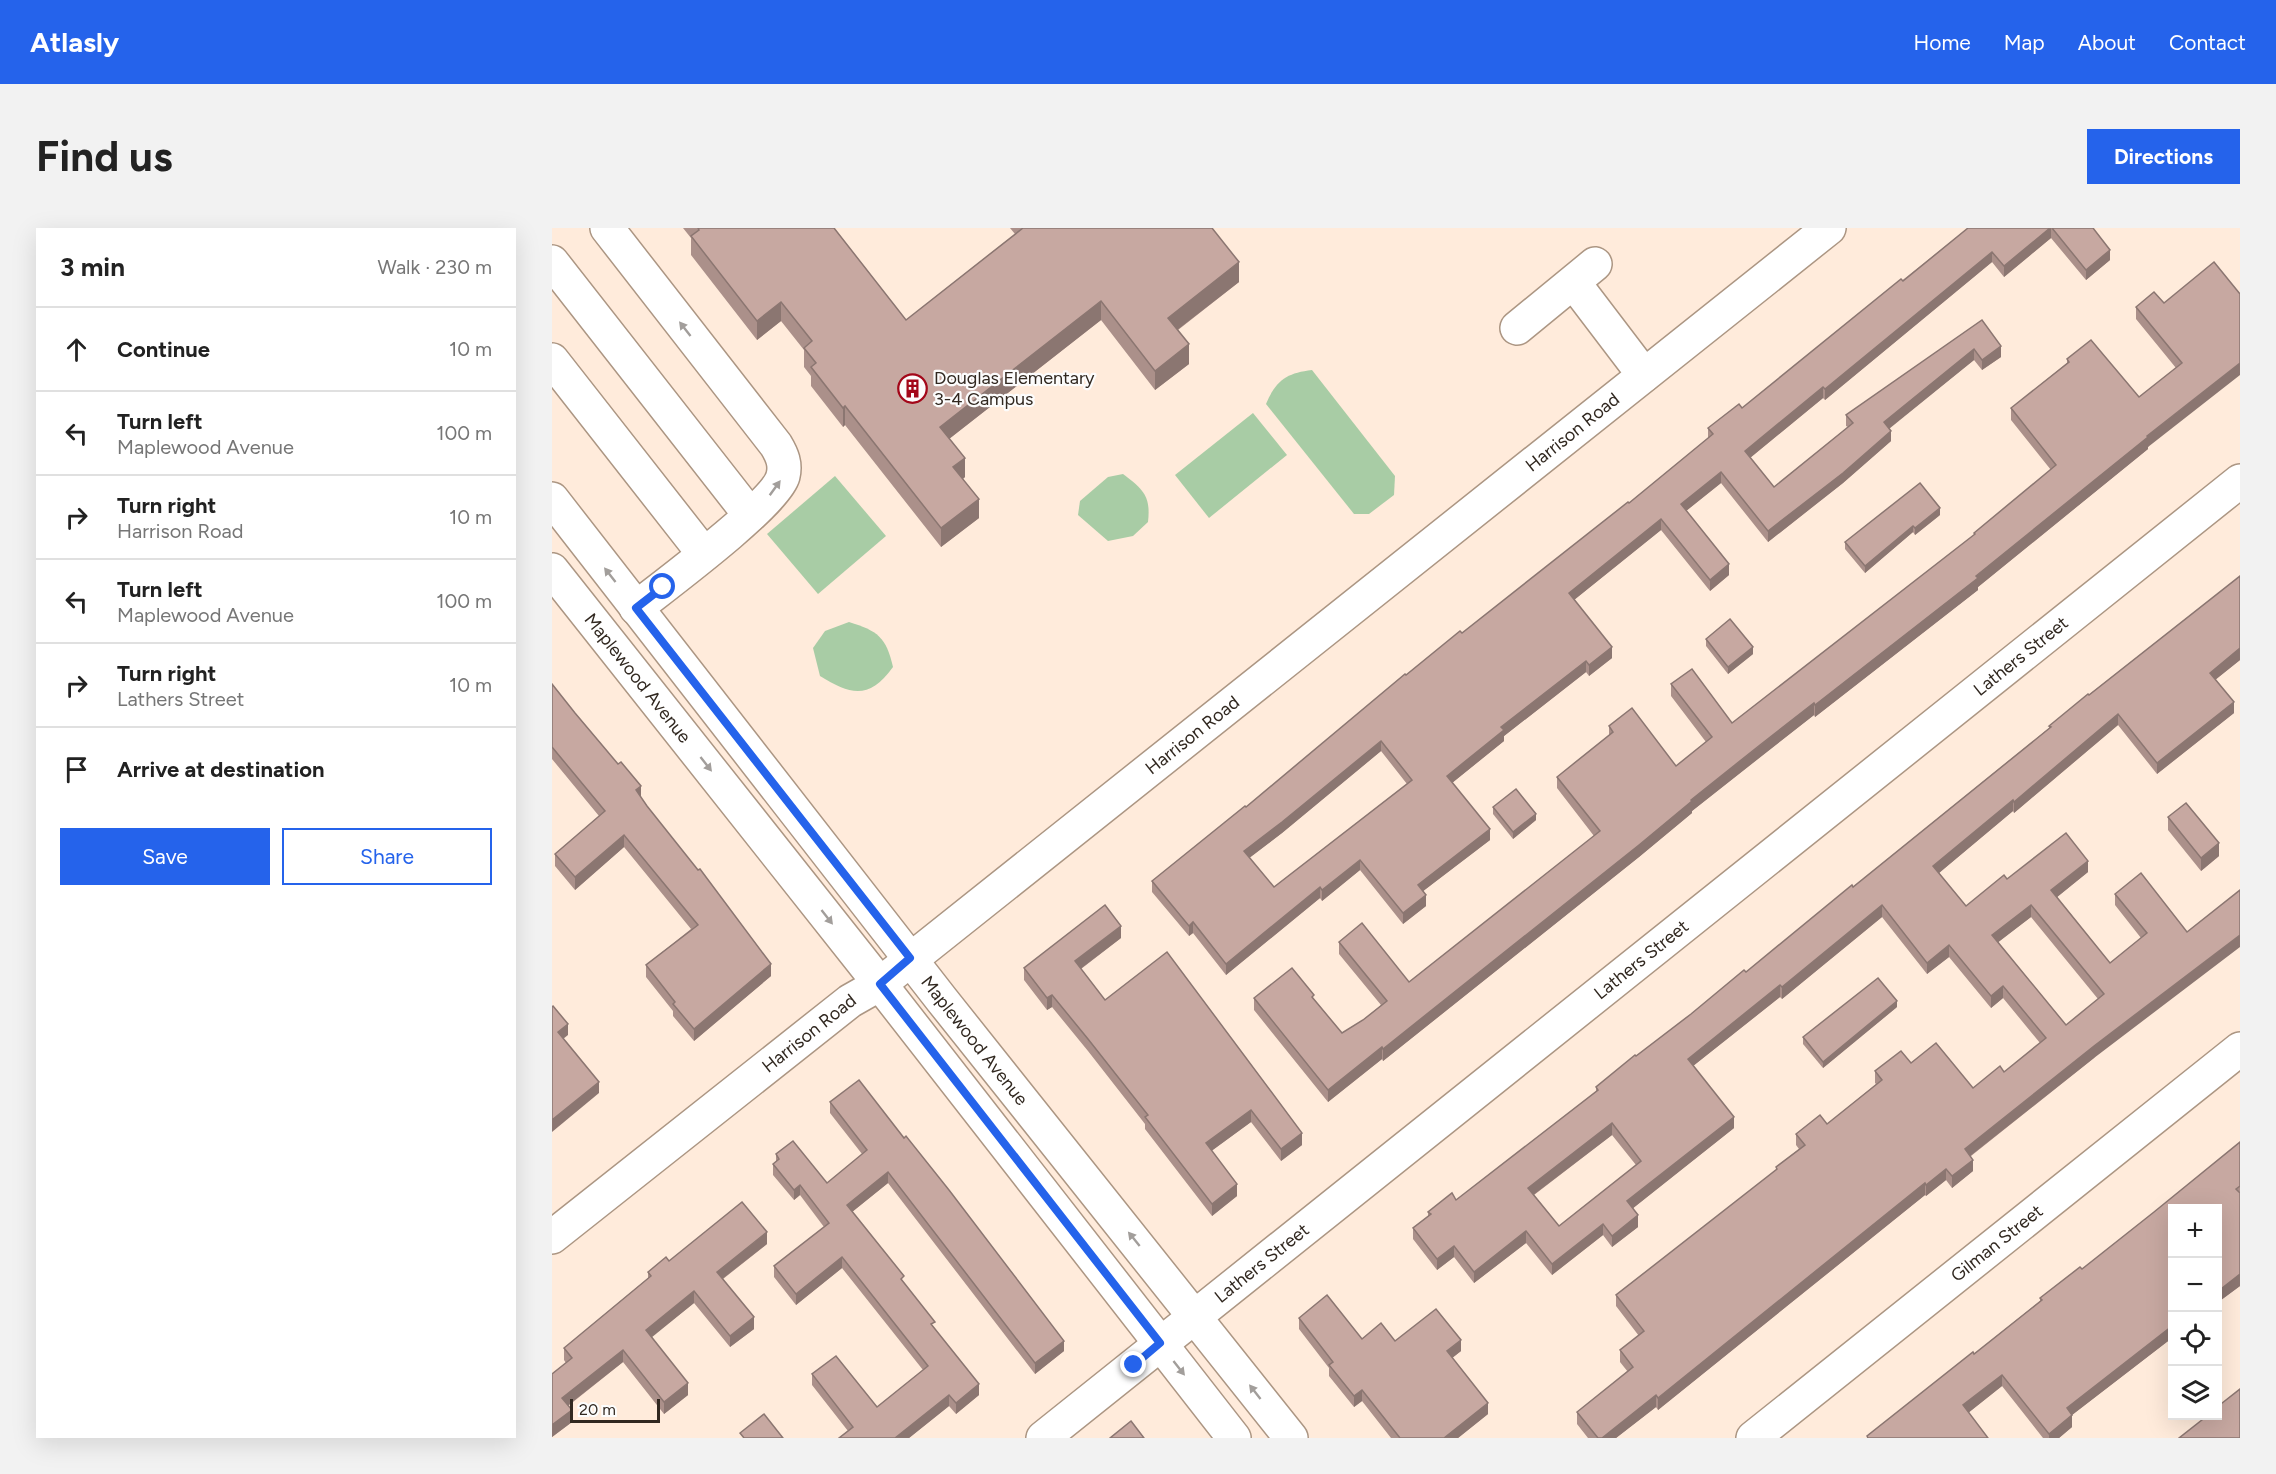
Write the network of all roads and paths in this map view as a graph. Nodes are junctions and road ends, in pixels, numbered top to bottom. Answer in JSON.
{"nodes":[{"id":1,"x":607,"y":228,"type":"edge"},
{"id":2,"x":1829,"y":228,"type":"edge"},
{"id":3,"x":552,"y":262,"type":"edge"},
{"id":4,"x":1517,"y":328,"type":"dead end"},
{"id":5,"x":552,"y":360,"type":"edge"},
{"id":6,"x":1644,"y":375,"type":"junction"},
{"id":7,"x":2240,"y":481,"type":"edge"},
{"id":8,"x":552,"y":499,"type":"edge"},
{"id":9,"x":750,"y":515,"type":"junction"},
{"id":10,"x":704,"y":554,"type":"junction"},
{"id":11,"x":552,"y":570,"type":"edge"},
{"id":12,"x":636,"y":608,"type":"junction"},
{"id":13,"x":910,"y":958,"type":"junction"},
{"id":14,"x":880,"y":984,"type":"junction"},
{"id":15,"x":2240,"y":1049,"type":"edge"},
{"id":16,"x":552,"y":1237,"type":"edge"},
{"id":17,"x":1195,"y":1316,"type":"junction"},
{"id":18,"x":1160,"y":1343,"type":"junction"},
{"id":19,"x":1044,"y":1438,"type":"edge"},
{"id":20,"x":1234,"y":1438,"type":"edge"},
{"id":21,"x":1291,"y":1438,"type":"edge"},
{"id":22,"x":1753,"y":1438,"type":"edge"}],
"edges":[{"from":9,"to":1,"type":"street","one_way":true},
{"from":2,"to":6,"type":"street","name":"Harrison Road"},
{"from":3,"to":9,"type":"street"},
{"from":4,"to":6,"type":"street"},
{"from":5,"to":10,"type":"street"},
{"from":6,"to":13,"type":"street","name":"Harrison Road"},
{"from":7,"to":17,"type":"street","name":"Lathers Street"},
{"from":12,"to":8,"type":"street","name":"Maplewood Avenue","one_way":true},
{"from":9,"to":10,"type":"street"},
{"from":10,"to":12,"type":"street"},
{"from":11,"to":14,"type":"street","name":"Maplewood Avenue","one_way":true},
{"from":12,"to":13,"type":"street","name":"Maplewood Avenue"},
{"from":13,"to":14,"type":"street","name":"Harrison Road"},
{"from":17,"to":13,"type":"street","name":"Maplewood Avenue","one_way":true},
{"from":14,"to":16,"type":"street","name":"Harrison Road"},
{"from":14,"to":18,"type":"street","name":"Maplewood Avenue"},
{"from":15,"to":22,"type":"street","name":"Gilman Street"},
{"from":17,"to":18,"type":"street","name":"Lathers Street"},
{"from":21,"to":17,"type":"street","name":"Maplewood Avenue","one_way":true},
{"from":18,"to":19,"type":"street","name":"Lathers Street"},
{"from":18,"to":20,"type":"street","name":"Maplewood Avenue","one_way":true}]}
